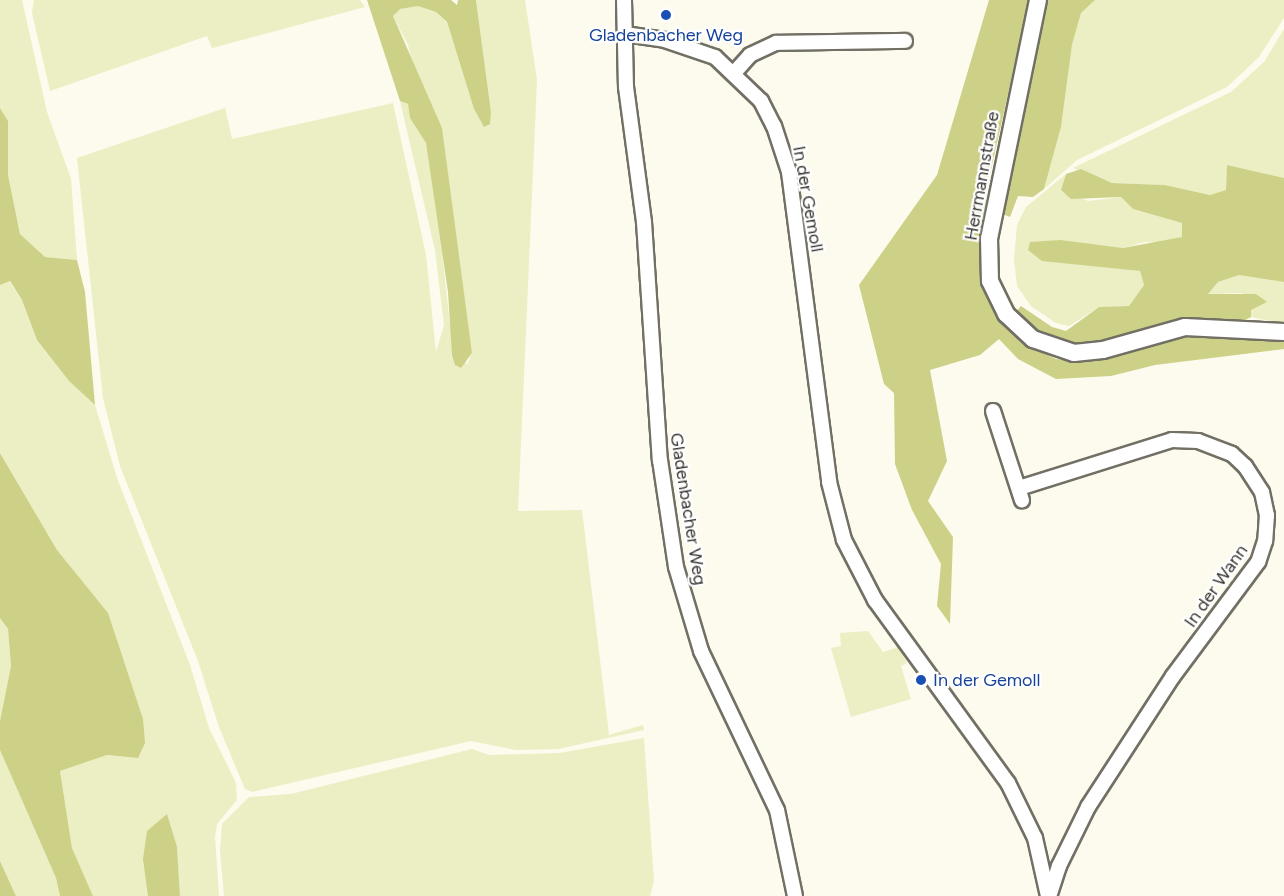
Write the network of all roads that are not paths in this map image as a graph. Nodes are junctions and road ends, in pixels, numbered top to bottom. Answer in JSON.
{"nodes":[{"id":1,"x":624,"y":0,"type":"edge"},
{"id":2,"x":1038,"y":0,"type":"edge"},
{"id":3,"x":625,"y":34,"type":"junction"},
{"id":4,"x":905,"y":40,"type":"dead end"},
{"id":5,"x":734,"y":73,"type":"junction"},
{"id":6,"x":1284,"y":332,"type":"edge"},
{"id":7,"x":993,"y":411,"type":"dead end"},
{"id":8,"x":795,"y":896,"type":"edge"},
{"id":9,"x":1049,"y":896,"type":"edge"}],
"edges":[{"from":1,"to":3,"type":"street","name":"Gladenbacher Weg"},
{"from":2,"to":6,"type":"street","name":"Herrmannstraße"},
{"from":3,"to":5,"type":"street","name":"In der Gemoll"},
{"from":3,"to":8,"type":"street","name":"Gladenbacher Weg"},
{"from":4,"to":5,"type":"street"},
{"from":5,"to":9,"type":"street","name":"In der Gemoll"},
{"from":7,"to":9,"type":"street","name":"In der Wann"}]}
